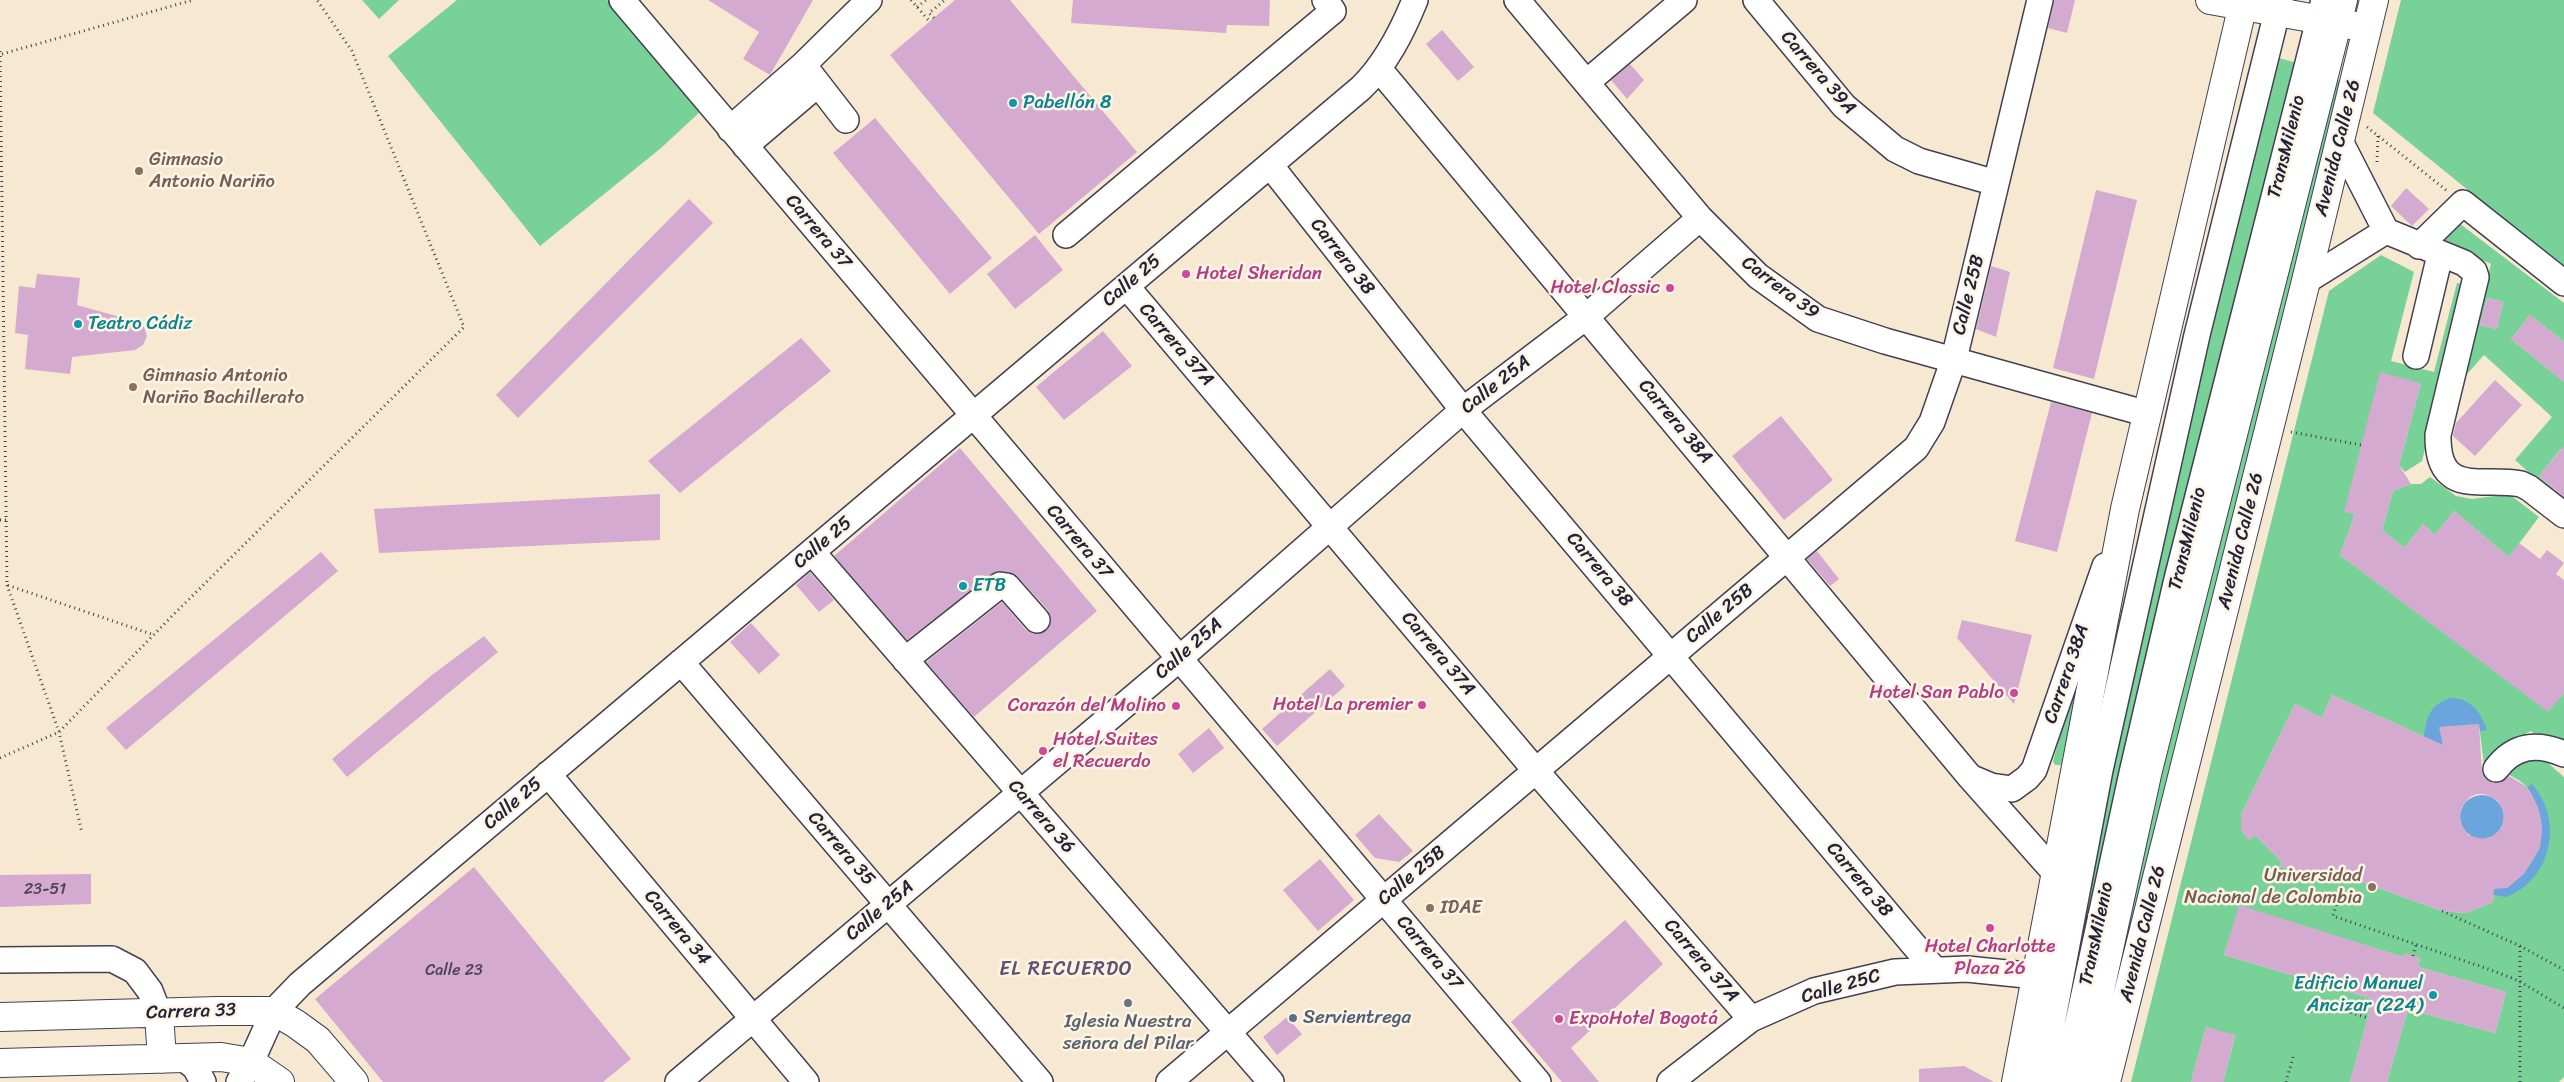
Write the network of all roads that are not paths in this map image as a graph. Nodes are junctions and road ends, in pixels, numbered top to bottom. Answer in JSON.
{"nodes":[{"id":1,"x":622,"y":0,"type":"edge"},
{"id":2,"x":869,"y":0,"type":"edge"},
{"id":3,"x":1324,"y":0,"type":"edge"},
{"id":4,"x":1517,"y":0,"type":"edge"},
{"id":5,"x":1684,"y":0,"type":"edge"},
{"id":6,"x":1756,"y":0,"type":"edge"},
{"id":7,"x":2040,"y":0,"type":"edge"},
{"id":8,"x":2210,"y":0,"type":"edge"},
{"id":9,"x":2374,"y":0,"type":"edge"},
{"id":10,"x":1416,"y":2,"type":"edge"},
{"id":11,"x":2243,"y":3,"type":"edge"},
{"id":12,"x":2279,"y":6,"type":"edge"},
{"id":13,"x":2331,"y":11,"type":"edge"},
{"id":14,"x":2367,"y":28,"type":"junction"},
{"id":15,"x":803,"y":65,"type":"junction"},
{"id":16,"x":1378,"y":69,"type":"junction"},
{"id":17,"x":1587,"y":82,"type":"junction"},
{"id":18,"x":818,"y":84,"type":"junction"},
{"id":19,"x":846,"y":120,"type":"dead end"},
{"id":20,"x":738,"y":137,"type":"junction"},
{"id":21,"x":2340,"y":141,"type":"junction"},
{"id":22,"x":1270,"y":165,"type":"junction"},
{"id":23,"x":1996,"y":183,"type":"junction"},
{"id":24,"x":1700,"y":218,"type":"junction"},
{"id":25,"x":2386,"y":231,"type":"junction"},
{"id":26,"x":1066,"y":235,"type":"dead end"},
{"id":27,"x":2430,"y":251,"type":"junction"},
{"id":28,"x":2306,"y":281,"type":"junction"},
{"id":29,"x":2564,"y":283,"type":"edge"},
{"id":30,"x":1126,"y":286,"type":"junction"},
{"id":31,"x":1586,"y":316,"type":"junction"},
{"id":32,"x":2416,"y":356,"type":"dead end"},
{"id":33,"x":1954,"y":359,"type":"junction"},
{"id":34,"x":1463,"y":410,"type":"junction"},
{"id":35,"x":2148,"y":414,"type":"junction"},
{"id":36,"x":973,"y":416,"type":"junction"},
{"id":37,"x":2125,"y":509,"type":"junction"},
{"id":38,"x":2564,"y":515,"type":"edge"},
{"id":39,"x":1331,"y":526,"type":"junction"},
{"id":40,"x":812,"y":552,"type":"junction"},
{"id":41,"x":1787,"y":558,"type":"junction"},
{"id":42,"x":1037,"y":620,"type":"dead end"},
{"id":43,"x":1671,"y":655,"type":"junction"},
{"id":44,"x":1179,"y":659,"type":"junction"},
{"id":45,"x":905,"y":660,"type":"junction"},
{"id":46,"x":681,"y":662,"type":"junction"},
{"id":47,"x":2564,"y":754,"type":"edge"},
{"id":48,"x":2496,"y":769,"type":"dead end"},
{"id":49,"x":1536,"y":771,"type":"junction"},
{"id":50,"x":548,"y":774,"type":"junction"},
{"id":51,"x":1970,"y":776,"type":"junction"},
{"id":52,"x":1020,"y":793,"type":"junction"},
{"id":53,"x":2056,"y":874,"type":"junction"},
{"id":54,"x":1384,"y":900,"type":"junction"},
{"id":55,"x":889,"y":904,"type":"junction"},
{"id":56,"x":0,"y":960,"type":"edge"},
{"id":57,"x":1935,"y":970,"type":"junction"},
{"id":58,"x":2036,"y":976,"type":"junction"},
{"id":59,"x":274,"y":1011,"type":"junction"},
{"id":60,"x":159,"y":1014,"type":"junction"},
{"id":61,"x":0,"y":1017,"type":"edge"},
{"id":62,"x":753,"y":1019,"type":"junction"},
{"id":63,"x":1751,"y":1019,"type":"junction"},
{"id":64,"x":1228,"y":1032,"type":"junction"},
{"id":65,"x":172,"y":1058,"type":"junction"},
{"id":66,"x":0,"y":1063,"type":"edge"},
{"id":67,"x":245,"y":1072,"type":"edge"},
{"id":68,"x":203,"y":1082,"type":"edge"},
{"id":69,"x":280,"y":1082,"type":"edge"},
{"id":70,"x":354,"y":1082,"type":"edge"},
{"id":71,"x":678,"y":1082,"type":"edge"},
{"id":72,"x":806,"y":1082,"type":"edge"},
{"id":73,"x":1040,"y":1082,"type":"edge"},
{"id":74,"x":1169,"y":1082,"type":"edge"},
{"id":75,"x":1271,"y":1082,"type":"edge"},
{"id":76,"x":1538,"y":1082,"type":"edge"},
{"id":77,"x":1670,"y":1082,"type":"edge"},
{"id":78,"x":2016,"y":1082,"type":"edge"},
{"id":79,"x":2041,"y":1082,"type":"edge"},
{"id":80,"x":2065,"y":1082,"type":"edge"},
{"id":81,"x":2080,"y":1082,"type":"edge"},
{"id":82,"x":2106,"y":1082,"type":"edge"}],
"edges":[{"from":1,"to":20,"type":"street","name":"Carrera 37"},
{"from":2,"to":15,"type":"street"},
{"from":3,"to":26,"type":"street"},
{"from":4,"to":17,"type":"street","name":"Carrera 39"},
{"from":5,"to":17,"type":"street"},
{"from":6,"to":23,"type":"street","name":"Carrera 39A"},
{"from":7,"to":23,"type":"street","name":"Calle 25B"},
{"from":8,"to":11,"type":"main road"},
{"from":9,"to":14,"type":"main road","name":"Avenida Calle 26"},
{"from":10,"to":16,"type":"street","name":"Calle 25"},
{"from":11,"to":12,"type":"main road"},
{"from":11,"to":35,"type":"main road"},
{"from":12,"to":13,"type":"main road"},
{"from":12,"to":79,"type":"street","name":"TransMilenio"},
{"from":13,"to":14,"type":"main road"},
{"from":13,"to":80,"type":"street","name":"TransMilenio"},
{"from":13,"to":81,"type":"main road","name":"Avenida Calle 26"},
{"from":14,"to":21,"type":"main road","name":"Avenida Calle 26"},
{"from":15,"to":18,"type":"street"},
{"from":15,"to":20,"type":"street"},
{"from":16,"to":22,"type":"street","name":"Calle 25"},
{"from":16,"to":31,"type":"street","name":"Carrera 38A"},
{"from":17,"to":24,"type":"street","name":"Carrera 39"},
{"from":18,"to":19,"type":"street"},
{"from":18,"to":20,"type":"street"},
{"from":20,"to":36,"type":"street","name":"Carrera 37"},
{"from":21,"to":25,"type":"street"},
{"from":21,"to":28,"type":"main road","name":"Avenida Calle 26"},
{"from":22,"to":30,"type":"street","name":"Calle 25"},
{"from":22,"to":34,"type":"street","name":"Carrera 38"},
{"from":23,"to":33,"type":"street","name":"Calle 25B"},
{"from":24,"to":31,"type":"street","name":"Calle 25A"},
{"from":24,"to":33,"type":"street","name":"Carrera 39"},
{"from":25,"to":27,"type":"street"},
{"from":25,"to":28,"type":"street"},
{"from":27,"to":29,"type":"street"},
{"from":27,"to":32,"type":"street"},
{"from":27,"to":38,"type":"street"},
{"from":28,"to":82,"type":"main road","name":"Avenida Calle 26"},
{"from":30,"to":36,"type":"street","name":"Calle 25"},
{"from":30,"to":39,"type":"street","name":"Carrera 37A"},
{"from":31,"to":34,"type":"street","name":"Calle 25A"},
{"from":31,"to":41,"type":"street","name":"Carrera 38A"},
{"from":33,"to":35,"type":"street","name":"Carrera 39"},
{"from":33,"to":41,"type":"street","name":"Calle 25B"},
{"from":34,"to":39,"type":"street","name":"Calle 25A"},
{"from":34,"to":43,"type":"street","name":"Carrera 38"},
{"from":35,"to":37,"type":"main road"},
{"from":36,"to":40,"type":"street","name":"Calle 25"},
{"from":36,"to":44,"type":"street","name":"Carrera 37"},
{"from":37,"to":51,"type":"street","name":"Carrera 38A"},
{"from":37,"to":53,"type":"main road"},
{"from":39,"to":44,"type":"street","name":"Calle 25A"},
{"from":39,"to":49,"type":"street","name":"Carrera 37A"},
{"from":40,"to":45,"type":"street","name":"Carrera 36"},
{"from":40,"to":46,"type":"street","name":"Calle 25"},
{"from":41,"to":43,"type":"street","name":"Calle 25B"},
{"from":41,"to":51,"type":"street","name":"Carrera 38A"},
{"from":42,"to":45,"type":"street"},
{"from":43,"to":49,"type":"street","name":"Calle 25B"},
{"from":43,"to":57,"type":"street","name":"Carrera 38"},
{"from":44,"to":52,"type":"street","name":"Calle 25A"},
{"from":44,"to":54,"type":"street","name":"Carrera 37"},
{"from":45,"to":52,"type":"street","name":"Carrera 36"},
{"from":46,"to":50,"type":"street","name":"Calle 25"},
{"from":46,"to":55,"type":"street","name":"Carrera 35"},
{"from":47,"to":48,"type":"street"},
{"from":49,"to":54,"type":"street","name":"Calle 25B"},
{"from":49,"to":63,"type":"street","name":"Carrera 37A"},
{"from":50,"to":59,"type":"street","name":"Calle 25"},
{"from":50,"to":62,"type":"street","name":"Carrera 34"},
{"from":51,"to":53,"type":"street","name":"Carrera 38A"},
{"from":52,"to":55,"type":"street","name":"Calle 25A"},
{"from":52,"to":64,"type":"street","name":"Carrera 36"},
{"from":53,"to":58,"type":"main road"},
{"from":54,"to":64,"type":"street","name":"Calle 25B"},
{"from":54,"to":76,"type":"street","name":"Carrera 37"},
{"from":55,"to":62,"type":"street","name":"Calle 25A"},
{"from":55,"to":73,"type":"street","name":"Carrera 35"},
{"from":56,"to":60,"type":"street"},
{"from":57,"to":58,"type":"street","name":"Calle 25C"},
{"from":57,"to":63,"type":"street","name":"Calle 25C"},
{"from":58,"to":78,"type":"main road"},
{"from":59,"to":60,"type":"main road","name":"Carrera 33"},
{"from":59,"to":67,"type":"street","name":"Calle 25"},
{"from":59,"to":70,"type":"main road","name":"Carrera 33"},
{"from":60,"to":61,"type":"main road","name":"Carrera 33"},
{"from":60,"to":65,"type":"main road"},
{"from":62,"to":71,"type":"street","name":"Calle 25A"},
{"from":62,"to":72,"type":"street","name":"Carrera 34"},
{"from":63,"to":77,"type":"street","name":"Calle 25C"},
{"from":64,"to":74,"type":"street","name":"Calle 25B"},
{"from":64,"to":75,"type":"street","name":"Carrera 36"},
{"from":65,"to":66,"type":"main road"},
{"from":65,"to":67,"type":"main road"},
{"from":65,"to":68,"type":"street"},
{"from":67,"to":69,"type":"main road"}]}
